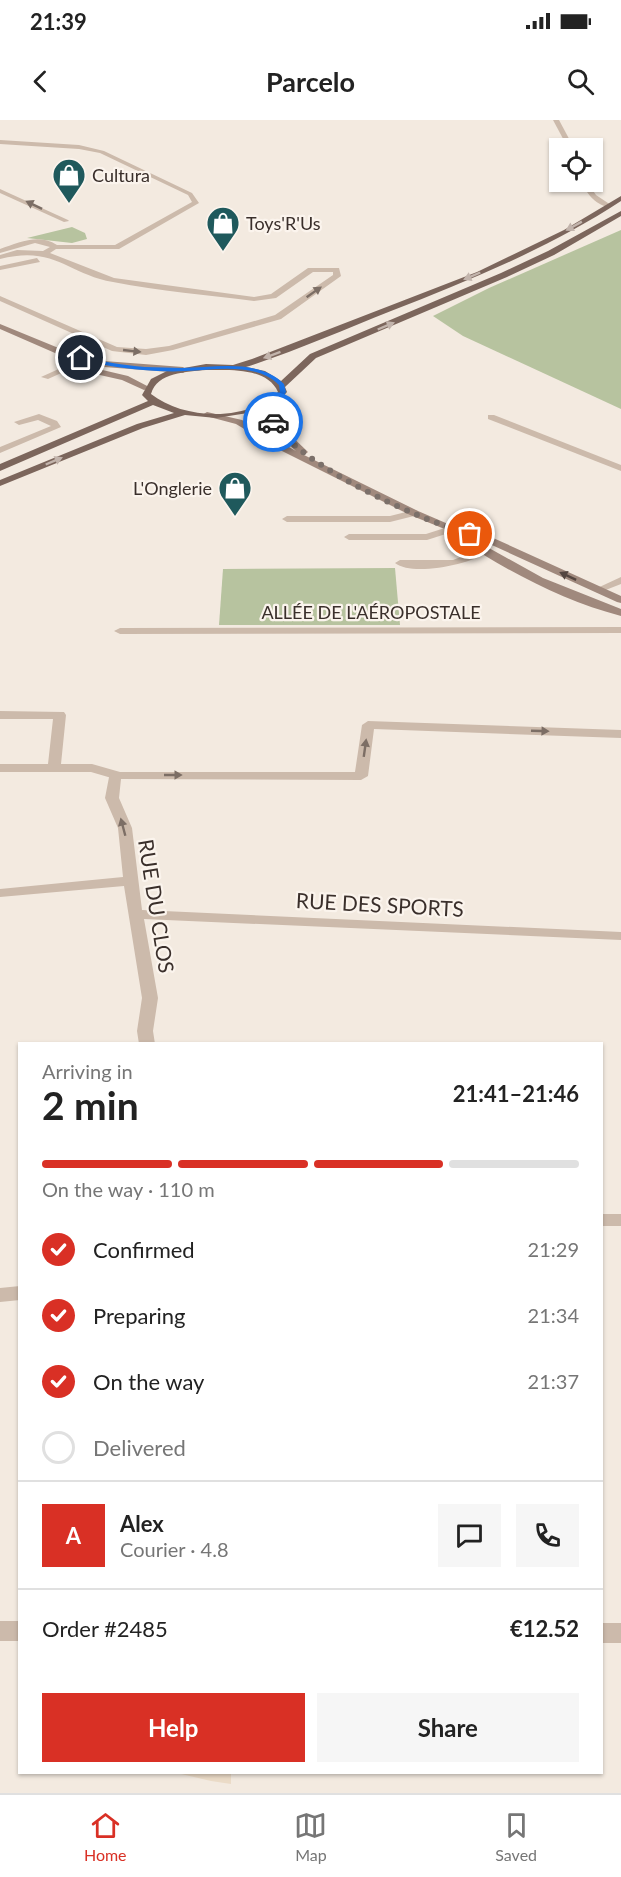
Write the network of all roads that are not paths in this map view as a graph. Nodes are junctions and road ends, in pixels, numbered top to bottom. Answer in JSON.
{"nodes":[{"id":1,"x":556,"y":120,"type":"edge"},
{"id":2,"x":565,"y":138,"type":"edge"},
{"id":3,"x":0,"y":141,"type":"edge"},
{"id":4,"x":0,"y":191,"type":"edge"},
{"id":5,"x":589,"y":192,"type":"edge"},
{"id":6,"x":621,"y":198,"type":"edge"},
{"id":7,"x":609,"y":206,"type":"junction"},
{"id":8,"x":621,"y":213,"type":"edge"},
{"id":9,"x":66,"y":221,"type":"dead end"},
{"id":10,"x":55,"y":247,"type":"junction"},
{"id":11,"x":14,"y":250,"type":"junction"},
{"id":12,"x":0,"y":251,"type":"edge"},
{"id":13,"x":48,"y":254,"type":"junction"},
{"id":14,"x":0,"y":257,"type":"edge"},
{"id":15,"x":0,"y":268,"type":"edge"},
{"id":16,"x":0,"y":298,"type":"edge"},
{"id":17,"x":0,"y":326,"type":"edge"},
{"id":18,"x":58,"y":351,"type":"junction"},
{"id":19,"x":75,"y":365,"type":"junction"},
{"id":20,"x":236,"y":368,"type":"junction"},
{"id":21,"x":183,"y":370,"type":"junction"},
{"id":22,"x":45,"y":377,"type":"dead end"},
{"id":23,"x":282,"y":385,"type":"junction"},
{"id":24,"x":147,"y":388,"type":"junction"},
{"id":25,"x":152,"y":402,"type":"junction"},
{"id":26,"x":270,"y":405,"type":"junction"},
{"id":27,"x":184,"y":413,"type":"junction"},
{"id":28,"x":207,"y":415,"type":"junction"},
{"id":29,"x":491,"y":417,"type":"dead end"},
{"id":30,"x":19,"y":422,"type":"dead end"},
{"id":31,"x":0,"y":450,"type":"edge"},
{"id":32,"x":317,"y":464,"type":"junction"},
{"id":33,"x":0,"y":468,"type":"edge"},
{"id":34,"x":621,"y":468,"type":"edge"},
{"id":35,"x":0,"y":483,"type":"edge"},
{"id":36,"x":414,"y":513,"type":"junction"},
{"id":37,"x":287,"y":519,"type":"dead end"},
{"id":38,"x":452,"y":529,"type":"junction"},
{"id":39,"x":349,"y":537,"type":"dead end"},
{"id":40,"x":484,"y":551,"type":"junction"},
{"id":41,"x":400,"y":563,"type":"dead end"},
{"id":42,"x":621,"y":580,"type":"edge"},
{"id":43,"x":598,"y":590,"type":"junction"},
{"id":44,"x":621,"y":600,"type":"edge"},
{"id":45,"x":621,"y":614,"type":"edge"},
{"id":46,"x":621,"y":630,"type":"edge"},
{"id":47,"x":120,"y":631,"type":"dead end"},
{"id":48,"x":0,"y":715,"type":"edge"},
{"id":49,"x":621,"y":734,"type":"edge"},
{"id":50,"x":0,"y":768,"type":"edge"},
{"id":51,"x":54,"y":768,"type":"junction"},
{"id":52,"x":115,"y":775,"type":"junction"},
{"id":53,"x":130,"y":881,"type":"junction"},
{"id":54,"x":0,"y":893,"type":"edge"},
{"id":55,"x":137,"y":914,"type":"junction"},
{"id":56,"x":621,"y":936,"type":"edge"},
{"id":57,"x":147,"y":1042,"type":"edge"},
{"id":58,"x":621,"y":1220,"type":"edge"},
{"id":59,"x":603,"y":1221,"type":"edge"},
{"id":60,"x":18,"y":1293,"type":"edge"},
{"id":61,"x":0,"y":1295,"type":"edge"},
{"id":62,"x":0,"y":1631,"type":"edge"},
{"id":63,"x":18,"y":1632,"type":"edge"},
{"id":64,"x":603,"y":1632,"type":"edge"},
{"id":65,"x":621,"y":1632,"type":"edge"}],
"edges":[{"from":1,"to":2,"type":"street"},
{"from":3,"to":10,"type":"street"},
{"from":9,"to":4,"type":"street","one_way":true},
{"from":5,"to":7,"type":"street"},
{"from":6,"to":7,"type":"main road"},
{"from":7,"to":20,"type":"main road","one_way":true},
{"from":23,"to":8,"type":"main road","one_way":true},
{"from":10,"to":11,"type":"street"},
{"from":10,"to":13,"type":"street"},
{"from":11,"to":12,"type":"street"},
{"from":11,"to":13,"type":"street"},
{"from":11,"to":14,"type":"street"},
{"from":13,"to":15,"type":"street"},
{"from":16,"to":13,"type":"street","one_way":true},
{"from":17,"to":18,"type":"main road"},
{"from":18,"to":19,"type":"main road"},
{"from":18,"to":21,"type":"main road"},
{"from":19,"to":22,"type":"street"},
{"from":19,"to":24,"type":"main road"},
{"from":20,"to":21,"type":"main road"},
{"from":20,"to":23,"type":"main road"},
{"from":21,"to":24,"type":"main road"},
{"from":23,"to":26,"type":"main road"},
{"from":24,"to":25,"type":"main road"},
{"from":25,"to":27,"type":"main road"},
{"from":25,"to":33,"type":"main road"},
{"from":26,"to":28,"type":"main road"},
{"from":26,"to":32,"type":"main road"},
{"from":27,"to":28,"type":"main road"},
{"from":35,"to":27,"type":"main road","one_way":true},
{"from":28,"to":32,"type":"main road"},
{"from":29,"to":34,"type":"street"},
{"from":30,"to":31,"type":"street"},
{"from":32,"to":36,"type":"main road"},
{"from":36,"to":37,"type":"street"},
{"from":36,"to":38,"type":"main road"},
{"from":38,"to":39,"type":"street"},
{"from":38,"to":40,"type":"main road"},
{"from":43,"to":38,"type":"main road","one_way":true},
{"from":40,"to":41,"type":"street"},
{"from":40,"to":45,"type":"main road"},
{"from":42,"to":43,"type":"street"},
{"from":43,"to":44,"type":"main road"},
{"from":46,"to":47,"type":"street","name":"ALLÉE DE L'AÉROPOSTALE"},
{"from":48,"to":51,"type":"street"},
{"from":52,"to":49,"type":"street","one_way":true},
{"from":50,"to":51,"type":"street"},
{"from":51,"to":52,"type":"street"},
{"from":53,"to":52,"type":"street","name":"RUE DU CLOS","one_way":true},
{"from":53,"to":54,"type":"street"},
{"from":53,"to":55,"type":"street","name":"RUE DU CLOS"},
{"from":55,"to":56,"type":"street","name":"RUE DES SPORTS"},
{"from":55,"to":57,"type":"street","name":"RUE DU CLOS"},
{"from":58,"to":59,"type":"street"},
{"from":60,"to":61,"type":"street"},
{"from":62,"to":63,"type":"street"},
{"from":64,"to":65,"type":"street"}]}
